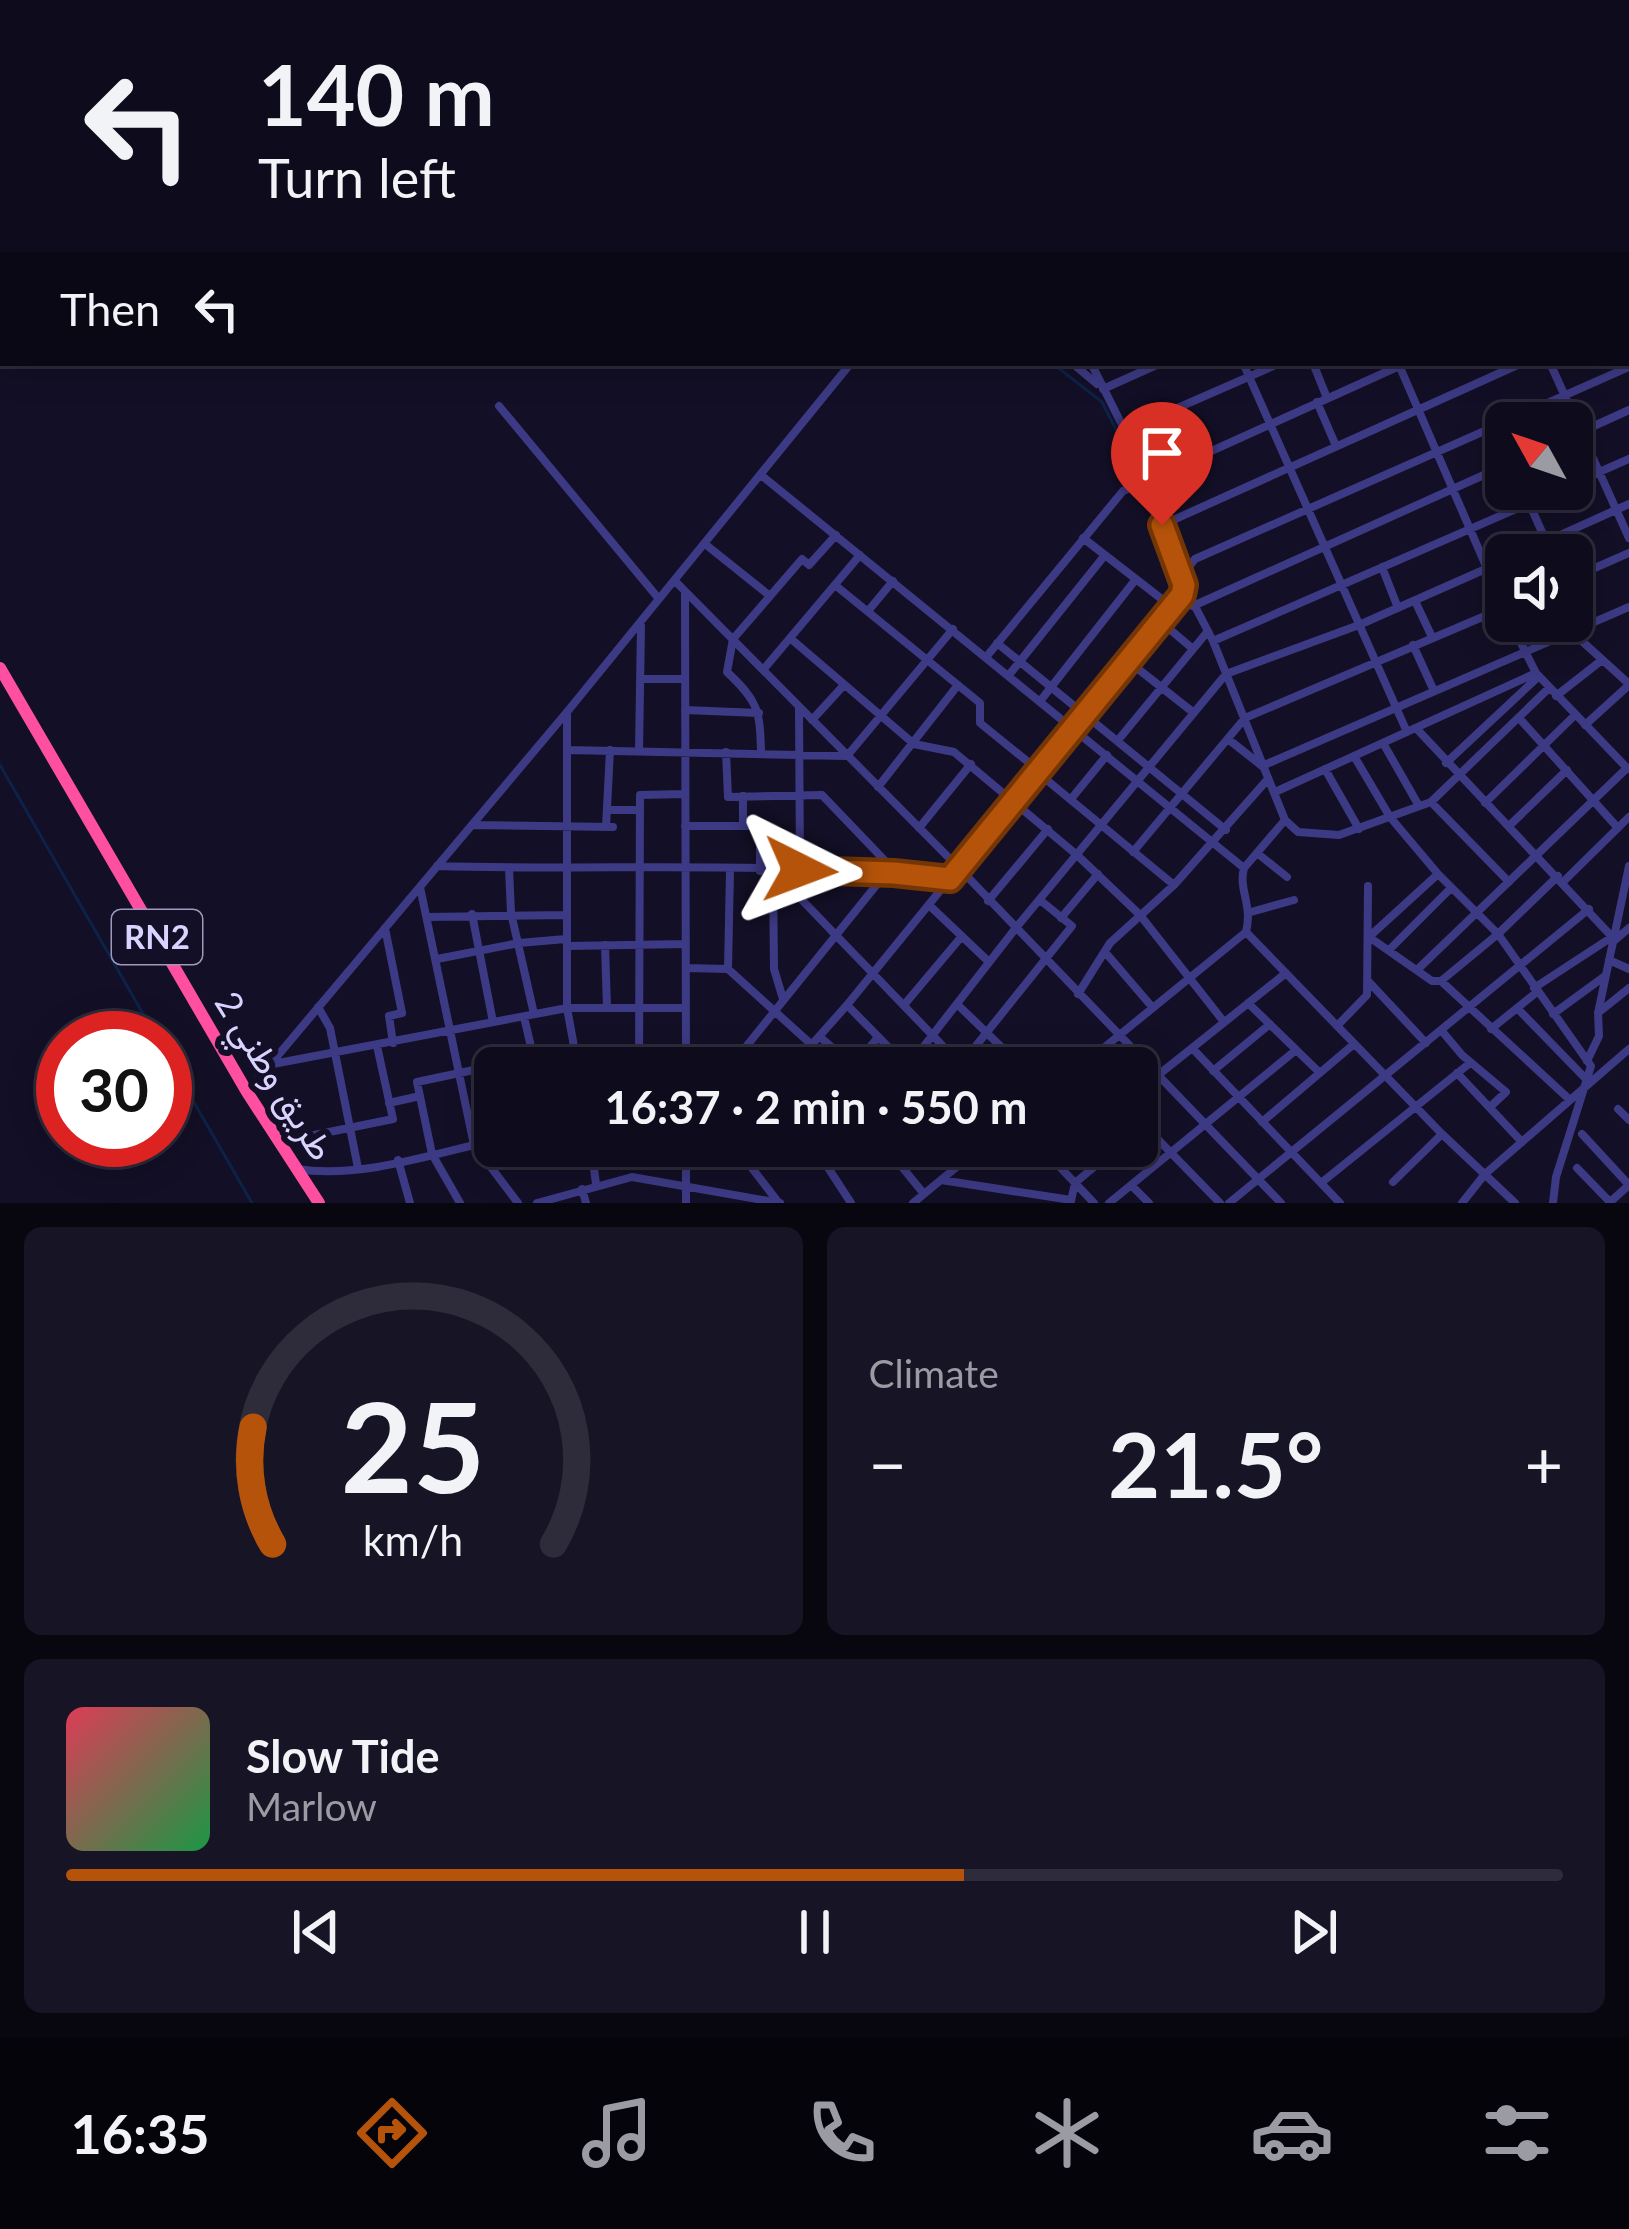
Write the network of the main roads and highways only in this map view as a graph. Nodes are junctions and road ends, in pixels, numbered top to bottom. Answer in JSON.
{"nodes":[{"id":1,"x":0,"y":668,"type":"edge"},
{"id":2,"x":318,"y":1201,"type":"edge"}],
"edges":[{"from":1,"to":2,"type":"highway","name":"طريق وطني 2","number":"RN2"}]}
